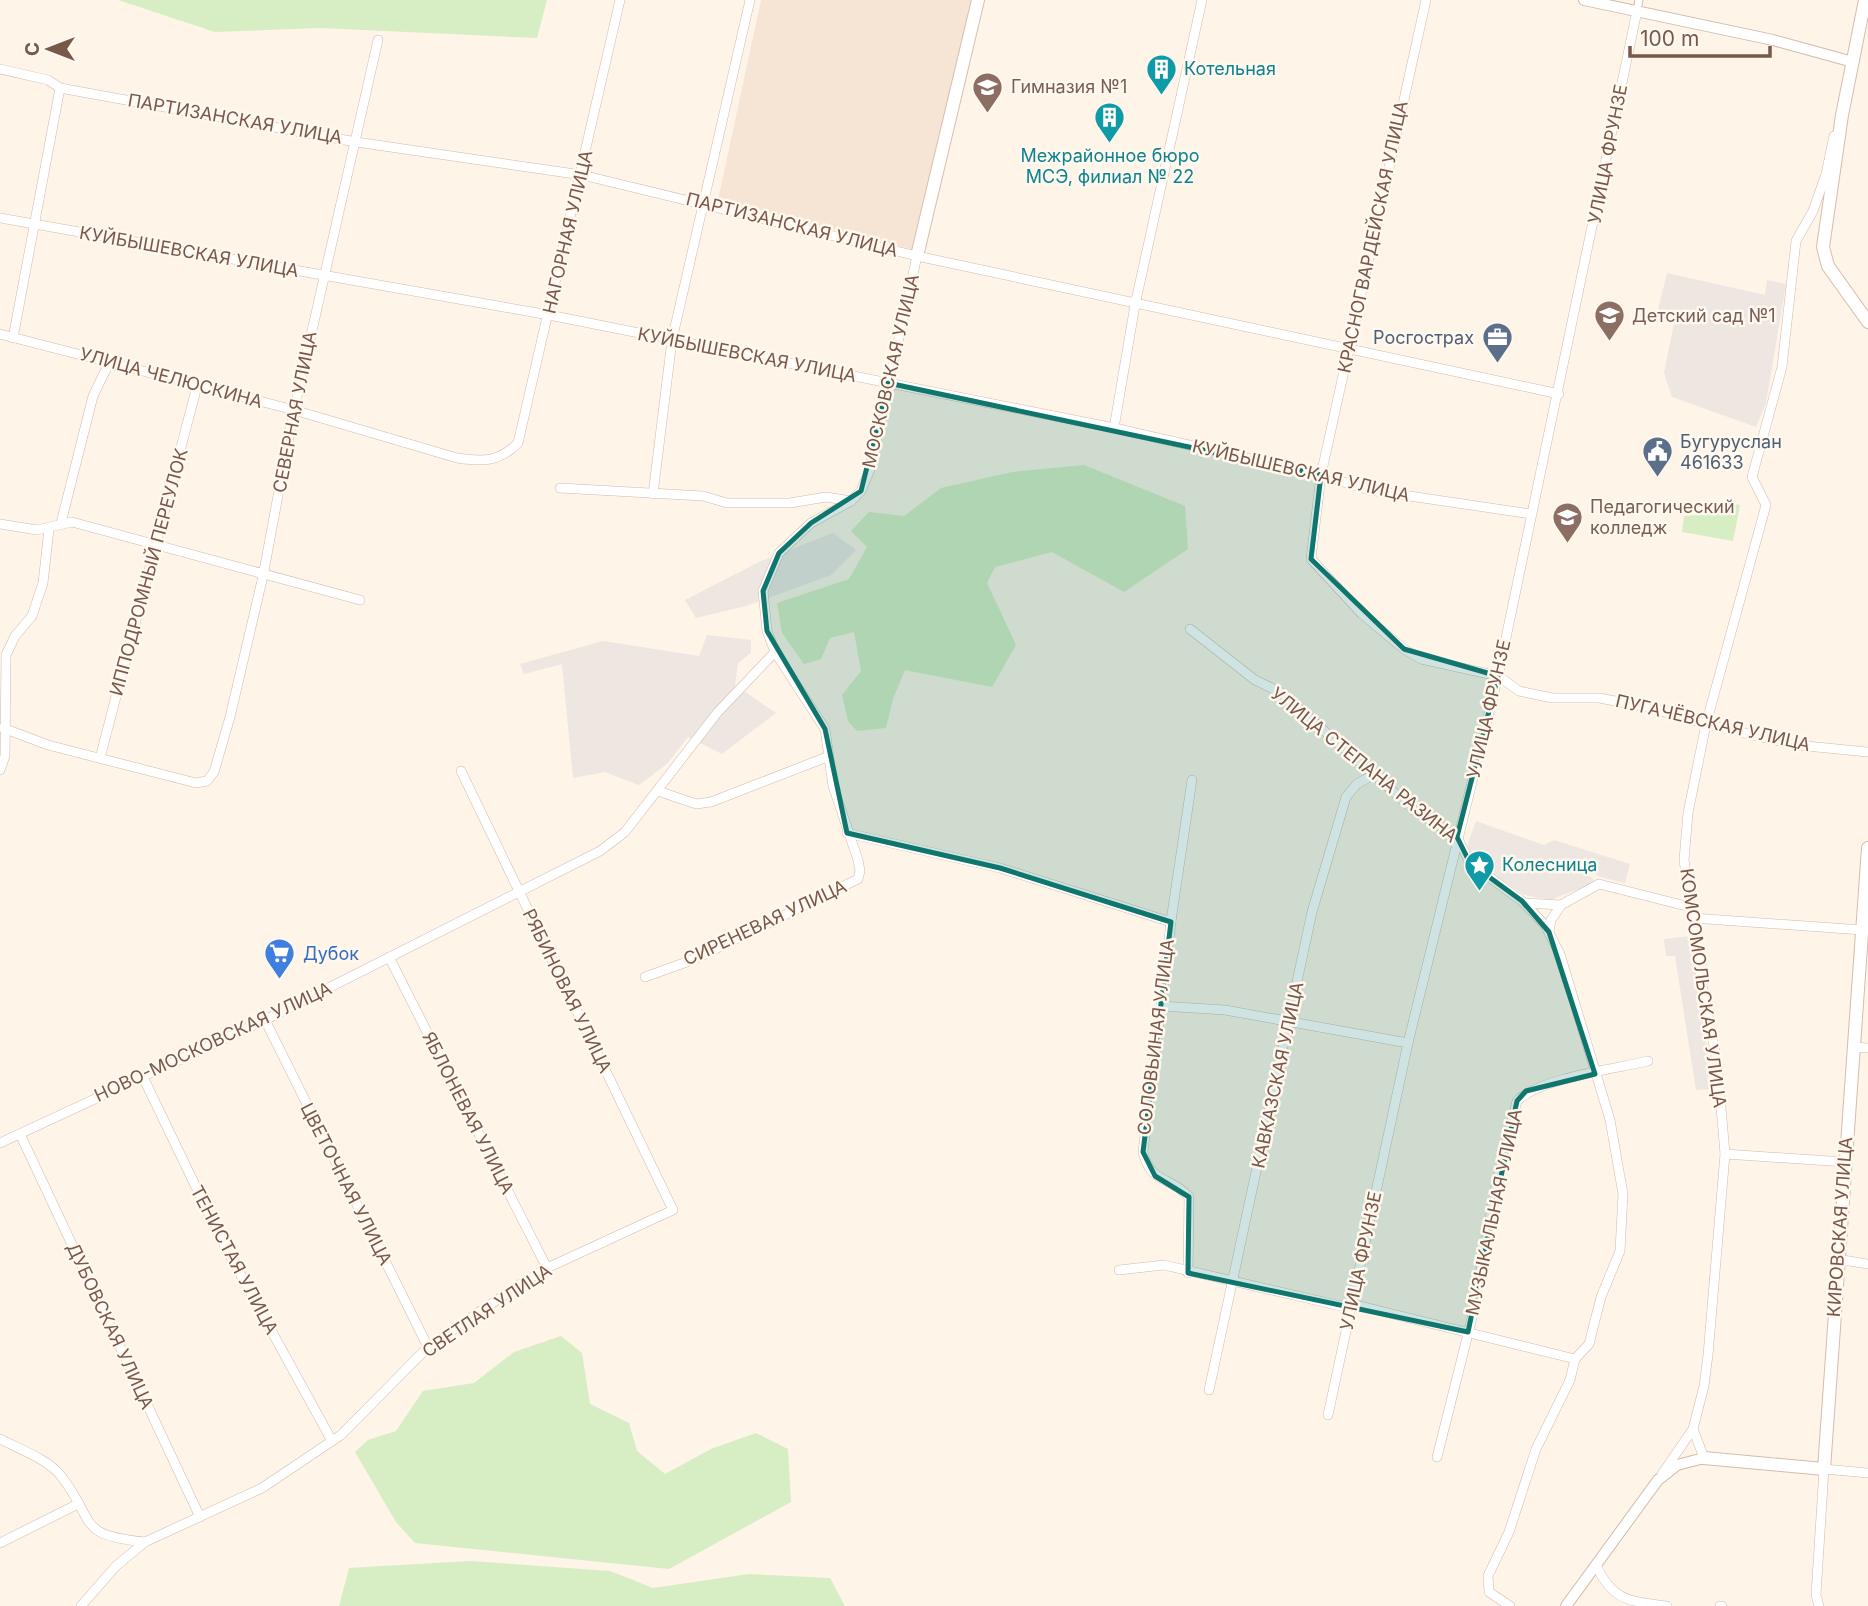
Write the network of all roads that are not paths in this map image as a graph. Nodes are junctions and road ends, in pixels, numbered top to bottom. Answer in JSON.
{"nodes":[{"id":1,"x":621,"y":0,"type":"edge"},
{"id":2,"x":750,"y":0,"type":"edge"},
{"id":3,"x":978,"y":0,"type":"edge"},
{"id":4,"x":1202,"y":0,"type":"edge"},
{"id":5,"x":1426,"y":0,"type":"edge"},
{"id":6,"x":1584,"y":0,"type":"edge"},
{"id":7,"x":1865,"y":0,"type":"edge"},
{"id":8,"x":1638,"y":6,"type":"edge"},
{"id":9,"x":378,"y":40,"type":"dead end"},
{"id":10,"x":1853,"y":62,"type":"junction"},
{"id":11,"x":0,"y":69,"type":"edge"},
{"id":12,"x":61,"y":88,"type":"junction"},
{"id":13,"x":356,"y":142,"type":"junction"},
{"id":14,"x":1830,"y":171,"type":"junction"},
{"id":15,"x":582,"y":175,"type":"junction"},
{"id":16,"x":703,"y":203,"type":"junction"},
{"id":17,"x":0,"y":218,"type":"edge"},
{"id":18,"x":36,"y":226,"type":"junction"},
{"id":19,"x":917,"y":256,"type":"junction"},
{"id":20,"x":323,"y":276,"type":"junction"},
{"id":21,"x":1135,"y":305,"type":"junction"},
{"id":22,"x":549,"y":315,"type":"junction"},
{"id":23,"x":1868,"y":322,"type":"edge"},
{"id":24,"x":0,"y":334,"type":"edge"},
{"id":25,"x":13,"y":338,"type":"junction"},
{"id":26,"x":672,"y":340,"type":"junction"},
{"id":27,"x":1350,"y":349,"type":"junction"},
{"id":28,"x":110,"y":361,"type":"junction"},
{"id":29,"x":888,"y":383,"type":"junction"},
{"id":30,"x":198,"y":386,"type":"junction"},
{"id":31,"x":1559,"y":394,"type":"junction"},
{"id":32,"x":294,"y":410,"type":"junction"},
{"id":33,"x":1114,"y":428,"type":"junction"},
{"id":34,"x":504,"y":457,"type":"joint"},
{"id":35,"x":1321,"y":475,"type":"junction"},
{"id":36,"x":560,"y":488,"type":"dead end"},
{"id":37,"x":653,"y":494,"type":"junction"},
{"id":38,"x":851,"y":501,"type":"junction"},
{"id":39,"x":1531,"y":514,"type":"junction"},
{"id":40,"x":61,"y":523,"type":"junction"},
{"id":41,"x":0,"y":524,"type":"edge"},
{"id":42,"x":49,"y":529,"type":"junction"},
{"id":43,"x":156,"y":546,"type":"junction"},
{"id":44,"x":263,"y":576,"type":"junction"},
{"id":45,"x":360,"y":600,"type":"dead end"},
{"id":46,"x":1190,"y":629,"type":"dead end"},
{"id":47,"x":775,"y":652,"type":"junction"},
{"id":48,"x":1498,"y":676,"type":"junction"},
{"id":49,"x":1706,"y":724,"type":"junction"},
{"id":50,"x":3,"y":728,"type":"junction"},
{"id":51,"x":825,"y":729,"type":"joint"},
{"id":52,"x":1868,"y":752,"type":"edge"},
{"id":53,"x":827,"y":757,"type":"junction"},
{"id":54,"x":100,"y":758,"type":"junction"},
{"id":55,"x":0,"y":770,"type":"edge"},
{"id":56,"x":461,"y":771,"type":"dead end"},
{"id":57,"x":1373,"y":775,"type":"junction"},
{"id":58,"x":1192,"y":780,"type":"dead end"},
{"id":59,"x":658,"y":791,"type":"junction"},
{"id":60,"x":847,"y":833,"type":"junction"},
{"id":61,"x":1457,"y":837,"type":"junction"},
{"id":62,"x":1868,"y":848,"type":"edge"},
{"id":63,"x":519,"y":893,"type":"junction"},
{"id":64,"x":1522,"y":901,"type":"junction"},
{"id":65,"x":1561,"y":905,"type":"junction"},
{"id":66,"x":1690,"y":907,"type":"junction"},
{"id":67,"x":1866,"y":915,"type":"edge"},
{"id":68,"x":1693,"y":918,"type":"junction"},
{"id":69,"x":1171,"y":922,"type":"junction"},
{"id":70,"x":1862,"y":930,"type":"junction"},
{"id":71,"x":1549,"y":932,"type":"junction"},
{"id":72,"x":389,"y":957,"type":"junction"},
{"id":73,"x":645,"y":977,"type":"dead end"},
{"id":74,"x":1161,"y":1006,"type":"junction"},
{"id":75,"x":265,"y":1020,"type":"junction"},
{"id":76,"x":1290,"y":1020,"type":"junction"},
{"id":77,"x":1408,"y":1044,"type":"junction"},
{"id":78,"x":1853,"y":1047,"type":"junction"},
{"id":79,"x":1868,"y":1048,"type":"edge"},
{"id":80,"x":1648,"y":1061,"type":"dead end"},
{"id":81,"x":1594,"y":1074,"type":"junction"},
{"id":82,"x":142,"y":1075,"type":"junction"},
{"id":83,"x":20,"y":1134,"type":"junction"},
{"id":84,"x":0,"y":1143,"type":"edge"},
{"id":85,"x":1725,"y":1154,"type":"junction"},
{"id":86,"x":1844,"y":1162,"type":"junction"},
{"id":87,"x":673,"y":1210,"type":"joint"},
{"id":88,"x":1837,"y":1259,"type":"junction"},
{"id":89,"x":1868,"y":1264,"type":"edge"},
{"id":90,"x":547,"y":1268,"type":"junction"},
{"id":91,"x":1119,"y":1270,"type":"dead end"},
{"id":92,"x":1188,"y":1273,"type":"junction"},
{"id":93,"x":1234,"y":1283,"type":"junction"},
{"id":94,"x":1352,"y":1304,"type":"junction"},
{"id":95,"x":1468,"y":1332,"type":"junction"},
{"id":96,"x":428,"y":1347,"type":"junction"},
{"id":97,"x":1575,"y":1359,"type":"junction"},
{"id":98,"x":1209,"y":1390,"type":"dead end"},
{"id":99,"x":1328,"y":1415,"type":"dead end"},
{"id":100,"x":1693,"y":1429,"type":"junction"},
{"id":101,"x":0,"y":1439,"type":"edge"},
{"id":102,"x":332,"y":1441,"type":"junction"},
{"id":103,"x":1437,"y":1457,"type":"dead end"},
{"id":104,"x":1704,"y":1458,"type":"junction"},
{"id":105,"x":1825,"y":1469,"type":"junction"},
{"id":106,"x":1868,"y":1473,"type":"edge"},
{"id":107,"x":1658,"y":1480,"type":"junction"},
{"id":108,"x":78,"y":1504,"type":"junction"},
{"id":109,"x":200,"y":1517,"type":"junction"},
{"id":110,"x":145,"y":1542,"type":"junction"},
{"id":111,"x":0,"y":1543,"type":"edge"},
{"id":112,"x":1596,"y":1565,"type":"junction"},
{"id":113,"x":81,"y":1606,"type":"edge"},
{"id":114,"x":1510,"y":1606,"type":"edge"},
{"id":115,"x":1566,"y":1606,"type":"edge"},
{"id":116,"x":1667,"y":1606,"type":"edge"},
{"id":117,"x":1819,"y":1606,"type":"edge"}],
"edges":[{"from":1,"to":15,"type":"street","name":"НАГОРНАЯ УЛИЦА"},
{"from":2,"to":16,"type":"street"},
{"from":3,"to":19,"type":"main road","name":"МОСКОВСКАЯ УЛИЦА"},
{"from":4,"to":21,"type":"street"},
{"from":5,"to":27,"type":"street","name":"КРАСНОГВАРДЕЙСКАЯ УЛИЦА"},
{"from":6,"to":8,"type":"street"},
{"from":7,"to":10,"type":"main road","name":"КОМСОМОЛЬСКАЯ УЛИЦА"},
{"from":8,"to":10,"type":"street"},
{"from":8,"to":31,"type":"street","name":"УЛИЦА ФРУНЗЕ"},
{"from":9,"to":13,"type":"street","name":"СЕВЕРНАЯ УЛИЦА"},
{"from":10,"to":14,"type":"main road","name":"КОМСОМОЛЬСКАЯ УЛИЦА"},
{"from":11,"to":12,"type":"street","name":"ПАРТИЗАНСКАЯ УЛИЦА"},
{"from":12,"to":13,"type":"street","name":"ПАРТИЗАНСКАЯ УЛИЦА"},
{"from":12,"to":18,"type":"street"},
{"from":13,"to":15,"type":"street","name":"ПАРТИЗАНСКАЯ УЛИЦА"},
{"from":13,"to":20,"type":"street","name":"СЕВЕРНАЯ УЛИЦА"},
{"from":14,"to":23,"type":"main road","name":"КОМСОМОЛЬСКАЯ УЛИЦА"},
{"from":14,"to":49,"type":"street","name":"КОМСОМОЛЬСКАЯ УЛИЦА"},
{"from":15,"to":16,"type":"street","name":"ПАРТИЗАНСКАЯ УЛИЦА"},
{"from":15,"to":22,"type":"street","name":"НАГОРНАЯ УЛИЦА"},
{"from":16,"to":19,"type":"street","name":"ПАРТИЗАНСКАЯ УЛИЦА"},
{"from":16,"to":26,"type":"street"},
{"from":17,"to":18,"type":"street","name":"КУЙБЫШЕВСКАЯ УЛИЦА"},
{"from":18,"to":20,"type":"street","name":"КУЙБЫШЕВСКАЯ УЛИЦА"},
{"from":18,"to":25,"type":"street"},
{"from":19,"to":21,"type":"street","name":"ПАРТИЗАНСКАЯ УЛИЦА"},
{"from":19,"to":29,"type":"street","name":"МОСКОВСКАЯ УЛИЦА"},
{"from":20,"to":22,"type":"street","name":"КУЙБЫШЕВСКАЯ УЛИЦА"},
{"from":20,"to":32,"type":"street","name":"СЕВЕРНАЯ УЛИЦА"},
{"from":21,"to":27,"type":"street","name":"ПАРТИЗАНСКАЯ УЛИЦА"},
{"from":21,"to":33,"type":"street"},
{"from":22,"to":26,"type":"street","name":"КУЙБЫШЕВСКАЯ УЛИЦА"},
{"from":22,"to":34,"type":"street","name":"НАГОРНАЯ УЛИЦА"},
{"from":24,"to":25,"type":"street","name":"УЛИЦА ЧЕЛЮСКИНА"},
{"from":25,"to":28,"type":"street","name":"УЛИЦА ЧЕЛЮСКИНА"},
{"from":26,"to":29,"type":"street","name":"КУЙБЫШЕВСКАЯ УЛИЦА"},
{"from":26,"to":37,"type":"street"},
{"from":27,"to":31,"type":"street","name":"ПАРТИЗАНСКАЯ УЛИЦА"},
{"from":27,"to":35,"type":"street","name":"КРАСНОГВАРДЕЙСКАЯ УЛИЦА"},
{"from":28,"to":30,"type":"street","name":"УЛИЦА ЧЕЛЮСКИНА"},
{"from":28,"to":40,"type":"street"},
{"from":29,"to":33,"type":"street","name":"КУЙБЫШЕВСКАЯ УЛИЦА"},
{"from":29,"to":38,"type":"street","name":"МОСКОВСКАЯ УЛИЦА"},
{"from":30,"to":32,"type":"street","name":"УЛИЦА ЧЕЛЮСКИНА"},
{"from":30,"to":43,"type":"street","name":"ИППОДРОМНЫЙ ПЕРЕУЛОК"},
{"from":31,"to":39,"type":"street","name":"УЛИЦА ФРУНЗЕ"},
{"from":32,"to":34,"type":"street","name":"УЛИЦА ЧЕЛЮСКИНА"},
{"from":32,"to":44,"type":"street","name":"СЕВЕРНАЯ УЛИЦА"},
{"from":33,"to":35,"type":"street","name":"КУЙБЫШЕВСКАЯ УЛИЦА"},
{"from":35,"to":39,"type":"street","name":"КУЙБЫШЕВСКАЯ УЛИЦА"},
{"from":35,"to":48,"type":"street","name":"ПУГАЧЁВСКАЯ УЛИЦА"},
{"from":36,"to":37,"type":"street"},
{"from":37,"to":38,"type":"street"},
{"from":38,"to":47,"type":"street","name":"МОСКОВСКАЯ УЛИЦА"},
{"from":39,"to":48,"type":"street","name":"УЛИЦА ФРУНЗЕ"},
{"from":40,"to":42,"type":"street"},
{"from":40,"to":43,"type":"street"},
{"from":41,"to":42,"type":"street"},
{"from":42,"to":50,"type":"street"},
{"from":43,"to":44,"type":"street"},
{"from":43,"to":54,"type":"street","name":"ИППОДРОМНЫЙ ПЕРЕУЛОК"},
{"from":44,"to":45,"type":"street"},
{"from":44,"to":54,"type":"street","name":"СЕВЕРНАЯ УЛИЦА"},
{"from":46,"to":57,"type":"street","name":"УЛИЦА СТЕПАНА РАЗИНА"},
{"from":47,"to":51,"type":"street","name":"МОСКОВСКАЯ УЛИЦА"},
{"from":47,"to":59,"type":"street","name":"НОВО-МОСКОВСКАЯ УЛИЦА"},
{"from":48,"to":49,"type":"street","name":"ПУГАЧЁВСКАЯ УЛИЦА"},
{"from":48,"to":61,"type":"street","name":"УЛИЦА ФРУНЗЕ"},
{"from":49,"to":52,"type":"street","name":"ПУГАЧЁВСКАЯ УЛИЦА"},
{"from":49,"to":66,"type":"street","name":"КОМСОМОЛЬСКАЯ УЛИЦА"},
{"from":50,"to":54,"type":"street"},
{"from":50,"to":55,"type":"street"},
{"from":51,"to":53,"type":"street","name":"СИРЕНЕВАЯ УЛИЦА"},
{"from":53,"to":59,"type":"street"},
{"from":53,"to":60,"type":"street","name":"СИРЕНЕВАЯ УЛИЦА"},
{"from":56,"to":63,"type":"street","name":"РЯБИНОВАЯ УЛИЦА"},
{"from":57,"to":61,"type":"street","name":"УЛИЦА СТЕПАНА РАЗИНА"},
{"from":57,"to":76,"type":"street","name":"КАВКАЗСКАЯ УЛИЦА"},
{"from":58,"to":69,"type":"street","name":"СОЛОВЬИНАЯ УЛИЦА"},
{"from":59,"to":63,"type":"street","name":"НОВО-МОСКОВСКАЯ УЛИЦА"},
{"from":60,"to":69,"type":"street"},
{"from":60,"to":73,"type":"street","name":"СИРЕНЕВАЯ УЛИЦА"},
{"from":61,"to":64,"type":"street","name":"УЛИЦА СТЕПАНА РАЗИНА"},
{"from":61,"to":77,"type":"street","name":"УЛИЦА ФРУНЗЕ"},
{"from":62,"to":67,"type":"main road","name":"КИРОВСКАЯ УЛИЦА"},
{"from":63,"to":72,"type":"street","name":"НОВО-МОСКОВСКАЯ УЛИЦА"},
{"from":63,"to":87,"type":"street","name":"РЯБИНОВАЯ УЛИЦА"},
{"from":64,"to":65,"type":"street"},
{"from":64,"to":71,"type":"street","name":"УЛИЦА СТЕПАНА РАЗИНА"},
{"from":65,"to":66,"type":"street"},
{"from":65,"to":71,"type":"street"},
{"from":66,"to":68,"type":"street","name":"КОМСОМОЛЬСКАЯ УЛИЦА"},
{"from":67,"to":70,"type":"main road","name":"КИРОВСКАЯ УЛИЦА"},
{"from":68,"to":70,"type":"street"},
{"from":68,"to":85,"type":"street","name":"КОМСОМОЛЬСКАЯ УЛИЦА"},
{"from":69,"to":74,"type":"street","name":"СОЛОВЬИНАЯ УЛИЦА"},
{"from":70,"to":78,"type":"main road","name":"КИРОВСКАЯ УЛИЦА"},
{"from":71,"to":81,"type":"street","name":"УЛИЦА СТЕПАНА РАЗИНА"},
{"from":72,"to":75,"type":"street","name":"НОВО-МОСКОВСКАЯ УЛИЦА"},
{"from":72,"to":90,"type":"street","name":"ЯБЛОНЕВАЯ УЛИЦА"},
{"from":74,"to":76,"type":"street"},
{"from":74,"to":92,"type":"street","name":"СОЛОВЬИНАЯ УЛИЦА"},
{"from":75,"to":82,"type":"street","name":"НОВО-МОСКОВСКАЯ УЛИЦА"},
{"from":75,"to":96,"type":"street","name":"ЦВЕТОЧНАЯ УЛИЦА"},
{"from":76,"to":77,"type":"street"},
{"from":76,"to":93,"type":"street","name":"КАВКАЗСКАЯ УЛИЦА"},
{"from":77,"to":94,"type":"street","name":"УЛИЦА ФРУНЗЕ"},
{"from":78,"to":79,"type":"street"},
{"from":78,"to":86,"type":"main road","name":"КИРОВСКАЯ УЛИЦА"},
{"from":80,"to":81,"type":"street","name":"МУЗЫКАЛЬНАЯ УЛИЦА"},
{"from":81,"to":95,"type":"street","name":"МУЗЫКАЛЬНАЯ УЛИЦА"},
{"from":81,"to":97,"type":"street","name":"УЛИЦА СТЕПАНА РАЗИНА"},
{"from":82,"to":83,"type":"street","name":"НОВО-МОСКОВСКАЯ УЛИЦА"},
{"from":82,"to":102,"type":"street","name":"ТЕНИСТАЯ УЛИЦА"},
{"from":83,"to":84,"type":"street","name":"НОВО-МОСКОВСКАЯ УЛИЦА"},
{"from":83,"to":109,"type":"street","name":"ДУБОВСКАЯ УЛИЦА"},
{"from":85,"to":86,"type":"street"},
{"from":85,"to":100,"type":"street","name":"КОМСОМОЛЬСКАЯ УЛИЦА"},
{"from":86,"to":88,"type":"main road","name":"КИРОВСКАЯ УЛИЦА"},
{"from":87,"to":90,"type":"street","name":"СВЕТЛАЯ УЛИЦА"},
{"from":88,"to":89,"type":"street"},
{"from":88,"to":105,"type":"main road","name":"КИРОВСКАЯ УЛИЦА"},
{"from":90,"to":96,"type":"street","name":"СВЕТЛАЯ УЛИЦА"},
{"from":91,"to":92,"type":"street"},
{"from":92,"to":93,"type":"street"},
{"from":93,"to":94,"type":"street"},
{"from":93,"to":98,"type":"street","name":"КАВКАЗСКАЯ УЛИЦА"},
{"from":94,"to":95,"type":"street"},
{"from":94,"to":99,"type":"street","name":"УЛИЦА ФРУНЗЕ"},
{"from":95,"to":97,"type":"street"},
{"from":95,"to":103,"type":"street","name":"МУЗЫКАЛЬНАЯ УЛИЦА"},
{"from":96,"to":102,"type":"street","name":"СВЕТЛАЯ УЛИЦА"},
{"from":97,"to":114,"type":"street","name":"УЛИЦА СТЕПАНА РАЗИНА"},
{"from":100,"to":104,"type":"street"},
{"from":100,"to":107,"type":"street"},
{"from":101,"to":108,"type":"street"},
{"from":102,"to":109,"type":"street","name":"СВЕТЛАЯ УЛИЦА"},
{"from":104,"to":105,"type":"main road"},
{"from":104,"to":107,"type":"street"},
{"from":105,"to":106,"type":"street"},
{"from":105,"to":117,"type":"street","name":"КИРОВСКАЯ УЛИЦА"},
{"from":107,"to":112,"type":"street"},
{"from":108,"to":110,"type":"street"},
{"from":108,"to":111,"type":"street"},
{"from":109,"to":110,"type":"street","name":"СВЕТЛАЯ УЛИЦА"},
{"from":110,"to":113,"type":"street","name":"СВЕТЛАЯ УЛИЦА"},
{"from":112,"to":115,"type":"street"},
{"from":112,"to":116,"type":"street"}]}
